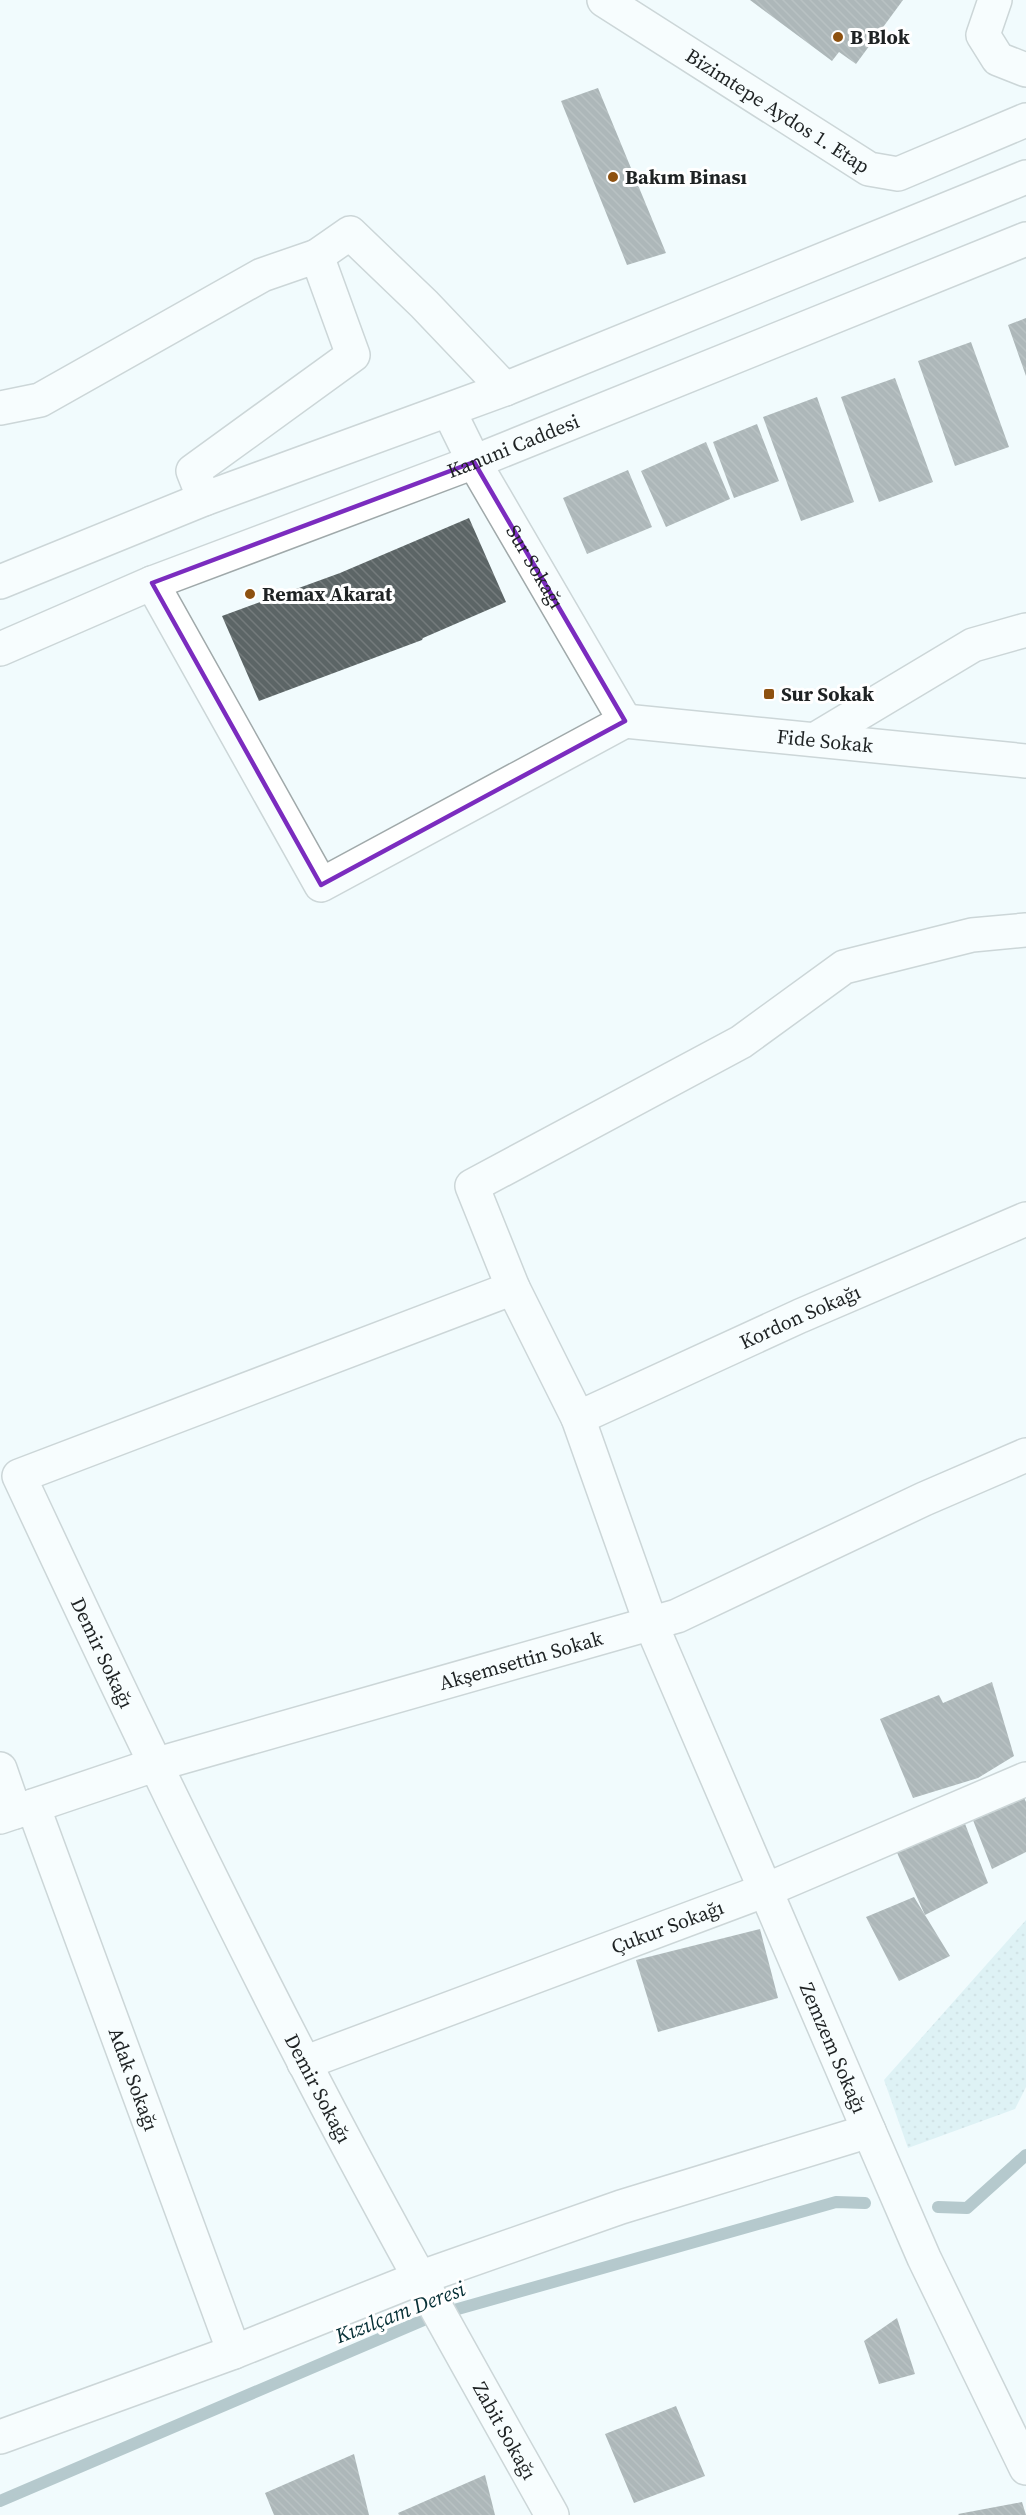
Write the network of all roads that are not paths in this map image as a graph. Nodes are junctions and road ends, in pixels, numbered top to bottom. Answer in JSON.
{"nodes":[{"id":1,"x":604,"y":0,"type":"edge"},
{"id":2,"x":995,"y":0,"type":"edge"},
{"id":3,"x":1026,"y":70,"type":"edge"},
{"id":4,"x":1026,"y":120,"type":"edge"},
{"id":5,"x":1026,"y":177,"type":"edge"},
{"id":6,"x":1026,"y":240,"type":"edge"},
{"id":7,"x":317,"y":256,"type":"junction"},
{"id":8,"x":505,"y":390,"type":"junction"},
{"id":9,"x":0,"y":408,"type":"edge"},
{"id":10,"x":449,"y":411,"type":"junction"},
{"id":11,"x":474,"y":462,"type":"junction"},
{"id":12,"x":204,"y":499,"type":"junction"},
{"id":13,"x":0,"y":582,"type":"edge"},
{"id":14,"x":152,"y":583,"type":"junction"},
{"id":15,"x":1026,"y":630,"type":"edge"},
{"id":16,"x":0,"y":649,"type":"edge"},
{"id":17,"x":625,"y":721,"type":"junction"},
{"id":18,"x":816,"y":739,"type":"junction"},
{"id":19,"x":1026,"y":761,"type":"edge"},
{"id":20,"x":1026,"y":930,"type":"edge"},
{"id":21,"x":1026,"y":1219,"type":"edge"},
{"id":22,"x":513,"y":1288,"type":"junction"},
{"id":23,"x":578,"y":1418,"type":"junction"},
{"id":24,"x":1026,"y":1455,"type":"edge"},
{"id":25,"x":651,"y":1624,"type":"junction"},
{"id":26,"x":154,"y":1766,"type":"junction"},
{"id":27,"x":0,"y":1769,"type":"edge"},
{"id":28,"x":1026,"y":1779,"type":"edge"},
{"id":29,"x":16,"y":1812,"type":"edge"},
{"id":30,"x":766,"y":1890,"type":"junction"},
{"id":31,"x":304,"y":2063,"type":"junction"},
{"id":32,"x":869,"y":2131,"type":"junction"},
{"id":33,"x":425,"y":2289,"type":"junction"},
{"id":34,"x":458,"y":2347,"type":"joint"},
{"id":35,"x":234,"y":2352,"type":"junction"},
{"id":36,"x":0,"y":2437,"type":"edge"},
{"id":37,"x":1026,"y":2468,"type":"edge"},
{"id":38,"x":552,"y":2515,"type":"edge"}],
"edges":[{"from":1,"to":4,"type":"street","name":"Bizimtepe Aydos 1. Etap"},
{"from":2,"to":3,"type":"street"},
{"from":5,"to":8,"type":"street"},
{"from":6,"to":11,"type":"street","name":"Kanuni Caddesi"},
{"from":7,"to":8,"type":"street"},
{"from":7,"to":9,"type":"street"},
{"from":7,"to":12,"type":"street"},
{"from":8,"to":10,"type":"street"},
{"from":10,"to":11,"type":"street","name":"Sur Sokağı"},
{"from":10,"to":12,"type":"street"},
{"from":11,"to":14,"type":"street","name":"Kanuni Caddesi"},
{"from":11,"to":17,"type":"street","name":"Sur Sokağı"},
{"from":12,"to":13,"type":"street"},
{"from":14,"to":16,"type":"street","name":"Kanuni Caddesi"},
{"from":14,"to":17,"type":"street"},
{"from":15,"to":18,"type":"street"},
{"from":17,"to":18,"type":"street","name":"Fide Sokak"},
{"from":18,"to":19,"type":"street","name":"Fide Sokak"},
{"from":20,"to":22,"type":"street","name":"Zemzem Sokağı"},
{"from":21,"to":23,"type":"street","name":"Kordon Sokağı"},
{"from":22,"to":23,"type":"street","name":"Zemzem Sokağı"},
{"from":22,"to":26,"type":"street","name":"Demir Sokağı"},
{"from":23,"to":25,"type":"street","name":"Zemzem Sokağı"},
{"from":24,"to":25,"type":"street","name":"Akşemsettin Sokak"},
{"from":25,"to":26,"type":"street","name":"Akşemsettin Sokak"},
{"from":25,"to":30,"type":"street","name":"Zemzem Sokağı"},
{"from":26,"to":29,"type":"street","name":"Akşemsettin Sokak"},
{"from":26,"to":31,"type":"street","name":"Demir Sokağı"},
{"from":27,"to":29,"type":"street","name":"Adak Sokağı"},
{"from":28,"to":30,"type":"street","name":"Çukur Sokağı"},
{"from":29,"to":35,"type":"street","name":"Adak Sokağı"},
{"from":30,"to":31,"type":"street","name":"Çukur Sokağı"},
{"from":30,"to":32,"type":"street","name":"Zemzem Sokağı"},
{"from":31,"to":33,"type":"street","name":"Demir Sokağı"},
{"from":32,"to":33,"type":"street"},
{"from":32,"to":37,"type":"street","name":"Zemzem Sokağı"},
{"from":33,"to":34,"type":"street","name":"Demir Sokağı"},
{"from":33,"to":35,"type":"street"},
{"from":34,"to":38,"type":"street","name":"Zabit Sokağı"},
{"from":35,"to":36,"type":"street"}]}
